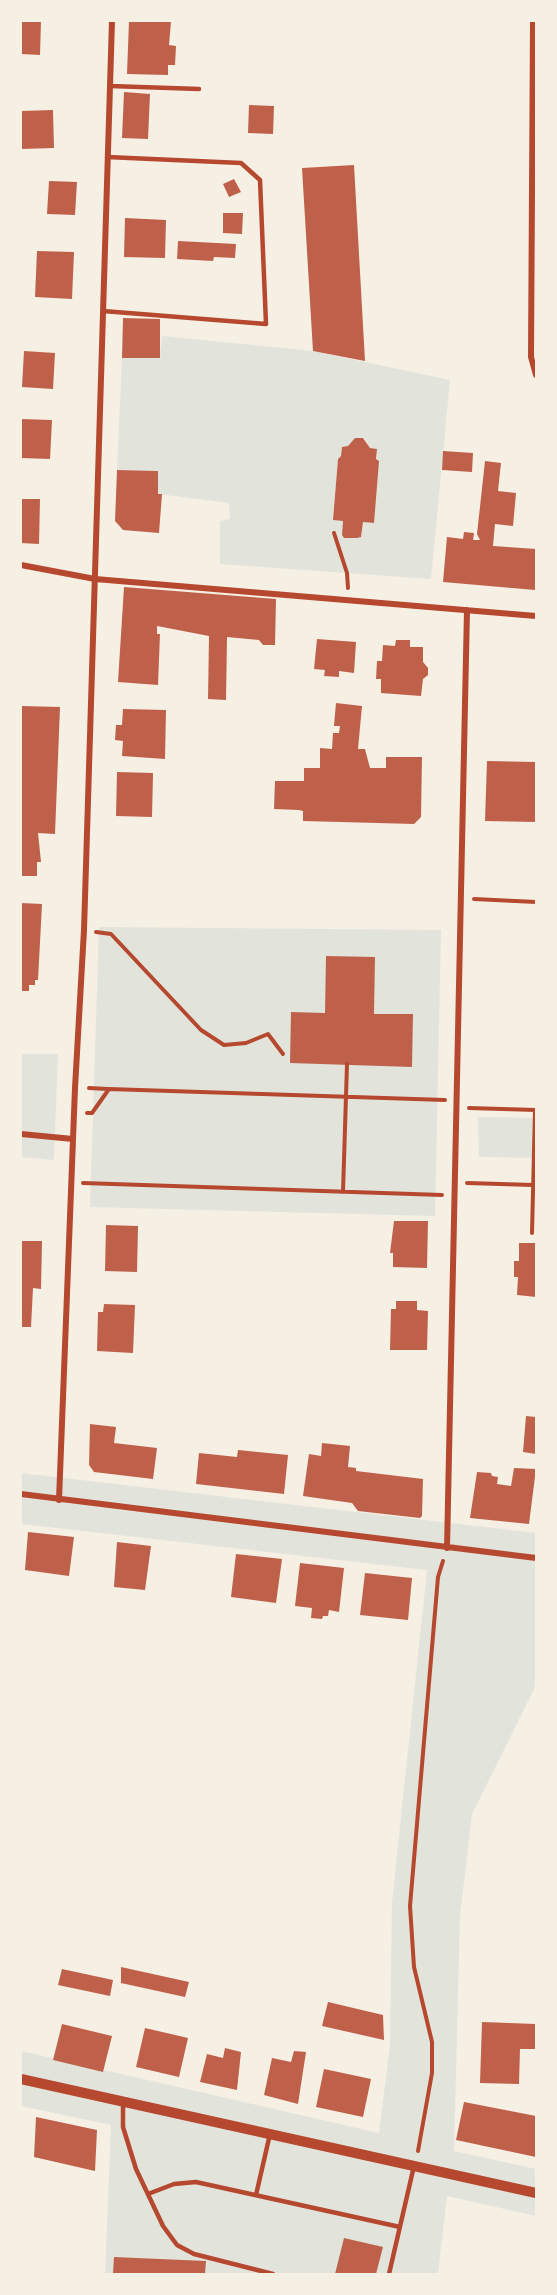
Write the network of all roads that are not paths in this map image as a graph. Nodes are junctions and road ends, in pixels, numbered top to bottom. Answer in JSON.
{"nodes":[{"id":1,"x":112,"y":21,"type":"edge"},
{"id":2,"x":533,"y":21,"type":"edge"},
{"id":3,"x":110,"y":86,"type":"junction"},
{"id":4,"x":199,"y":89,"type":"dead end"},
{"id":5,"x":107,"y":157,"type":"junction"},
{"id":6,"x":534,"y":229,"type":"edge"},
{"id":7,"x":103,"y":311,"type":"junction"},
{"id":8,"x":536,"y":375,"type":"edge"},
{"id":9,"x":21,"y":565,"type":"edge"},
{"id":10,"x":95,"y":579,"type":"junction"},
{"id":11,"x":467,"y":610,"type":"junction"},
{"id":12,"x":536,"y":616,"type":"edge"},
{"id":13,"x":21,"y":1134,"type":"edge"},
{"id":14,"x":73,"y":1139,"type":"junction"},
{"id":15,"x":21,"y":1494,"type":"edge"},
{"id":16,"x":59,"y":1500,"type":"junction"},
{"id":17,"x":447,"y":1548,"type":"junction"},
{"id":18,"x":536,"y":1558,"type":"edge"},
{"id":19,"x":21,"y":2079,"type":"edge"},
{"id":20,"x":123,"y":2102,"type":"junction"},
{"id":21,"x":270,"y":2134,"type":"junction"},
{"id":22,"x":414,"y":2166,"type":"junction"},
{"id":23,"x":536,"y":2193,"type":"edge"},
{"id":24,"x":148,"y":2194,"type":"junction"},
{"id":25,"x":256,"y":2195,"type":"junction"},
{"id":26,"x":400,"y":2227,"type":"junction"},
{"id":27,"x":273,"y":2274,"type":"edge"},
{"id":28,"x":389,"y":2274,"type":"edge"}],
"edges":[{"from":1,"to":3,"type":"street"},
{"from":2,"to":6,"type":"street"},
{"from":3,"to":4,"type":"lane"},
{"from":3,"to":5,"type":"street"},
{"from":5,"to":7,"type":"street"},
{"from":5,"to":7,"type":"lane"},
{"from":6,"to":8,"type":"street"},
{"from":7,"to":10,"type":"street"},
{"from":9,"to":10,"type":"street"},
{"from":10,"to":11,"type":"street"},
{"from":10,"to":14,"type":"street"},
{"from":11,"to":12,"type":"street"},
{"from":11,"to":17,"type":"street"},
{"from":13,"to":14,"type":"street"},
{"from":14,"to":16,"type":"street"},
{"from":15,"to":16,"type":"street"},
{"from":16,"to":17,"type":"street"},
{"from":17,"to":18,"type":"street"},
{"from":19,"to":20,"type":"street"},
{"from":20,"to":21,"type":"street"},
{"from":20,"to":24,"type":"lane"},
{"from":21,"to":22,"type":"street"},
{"from":21,"to":25,"type":"lane"},
{"from":22,"to":23,"type":"street"},
{"from":22,"to":26,"type":"lane"},
{"from":24,"to":25,"type":"lane"},
{"from":24,"to":27,"type":"lane"},
{"from":25,"to":26,"type":"lane"},
{"from":26,"to":28,"type":"lane"}]}
